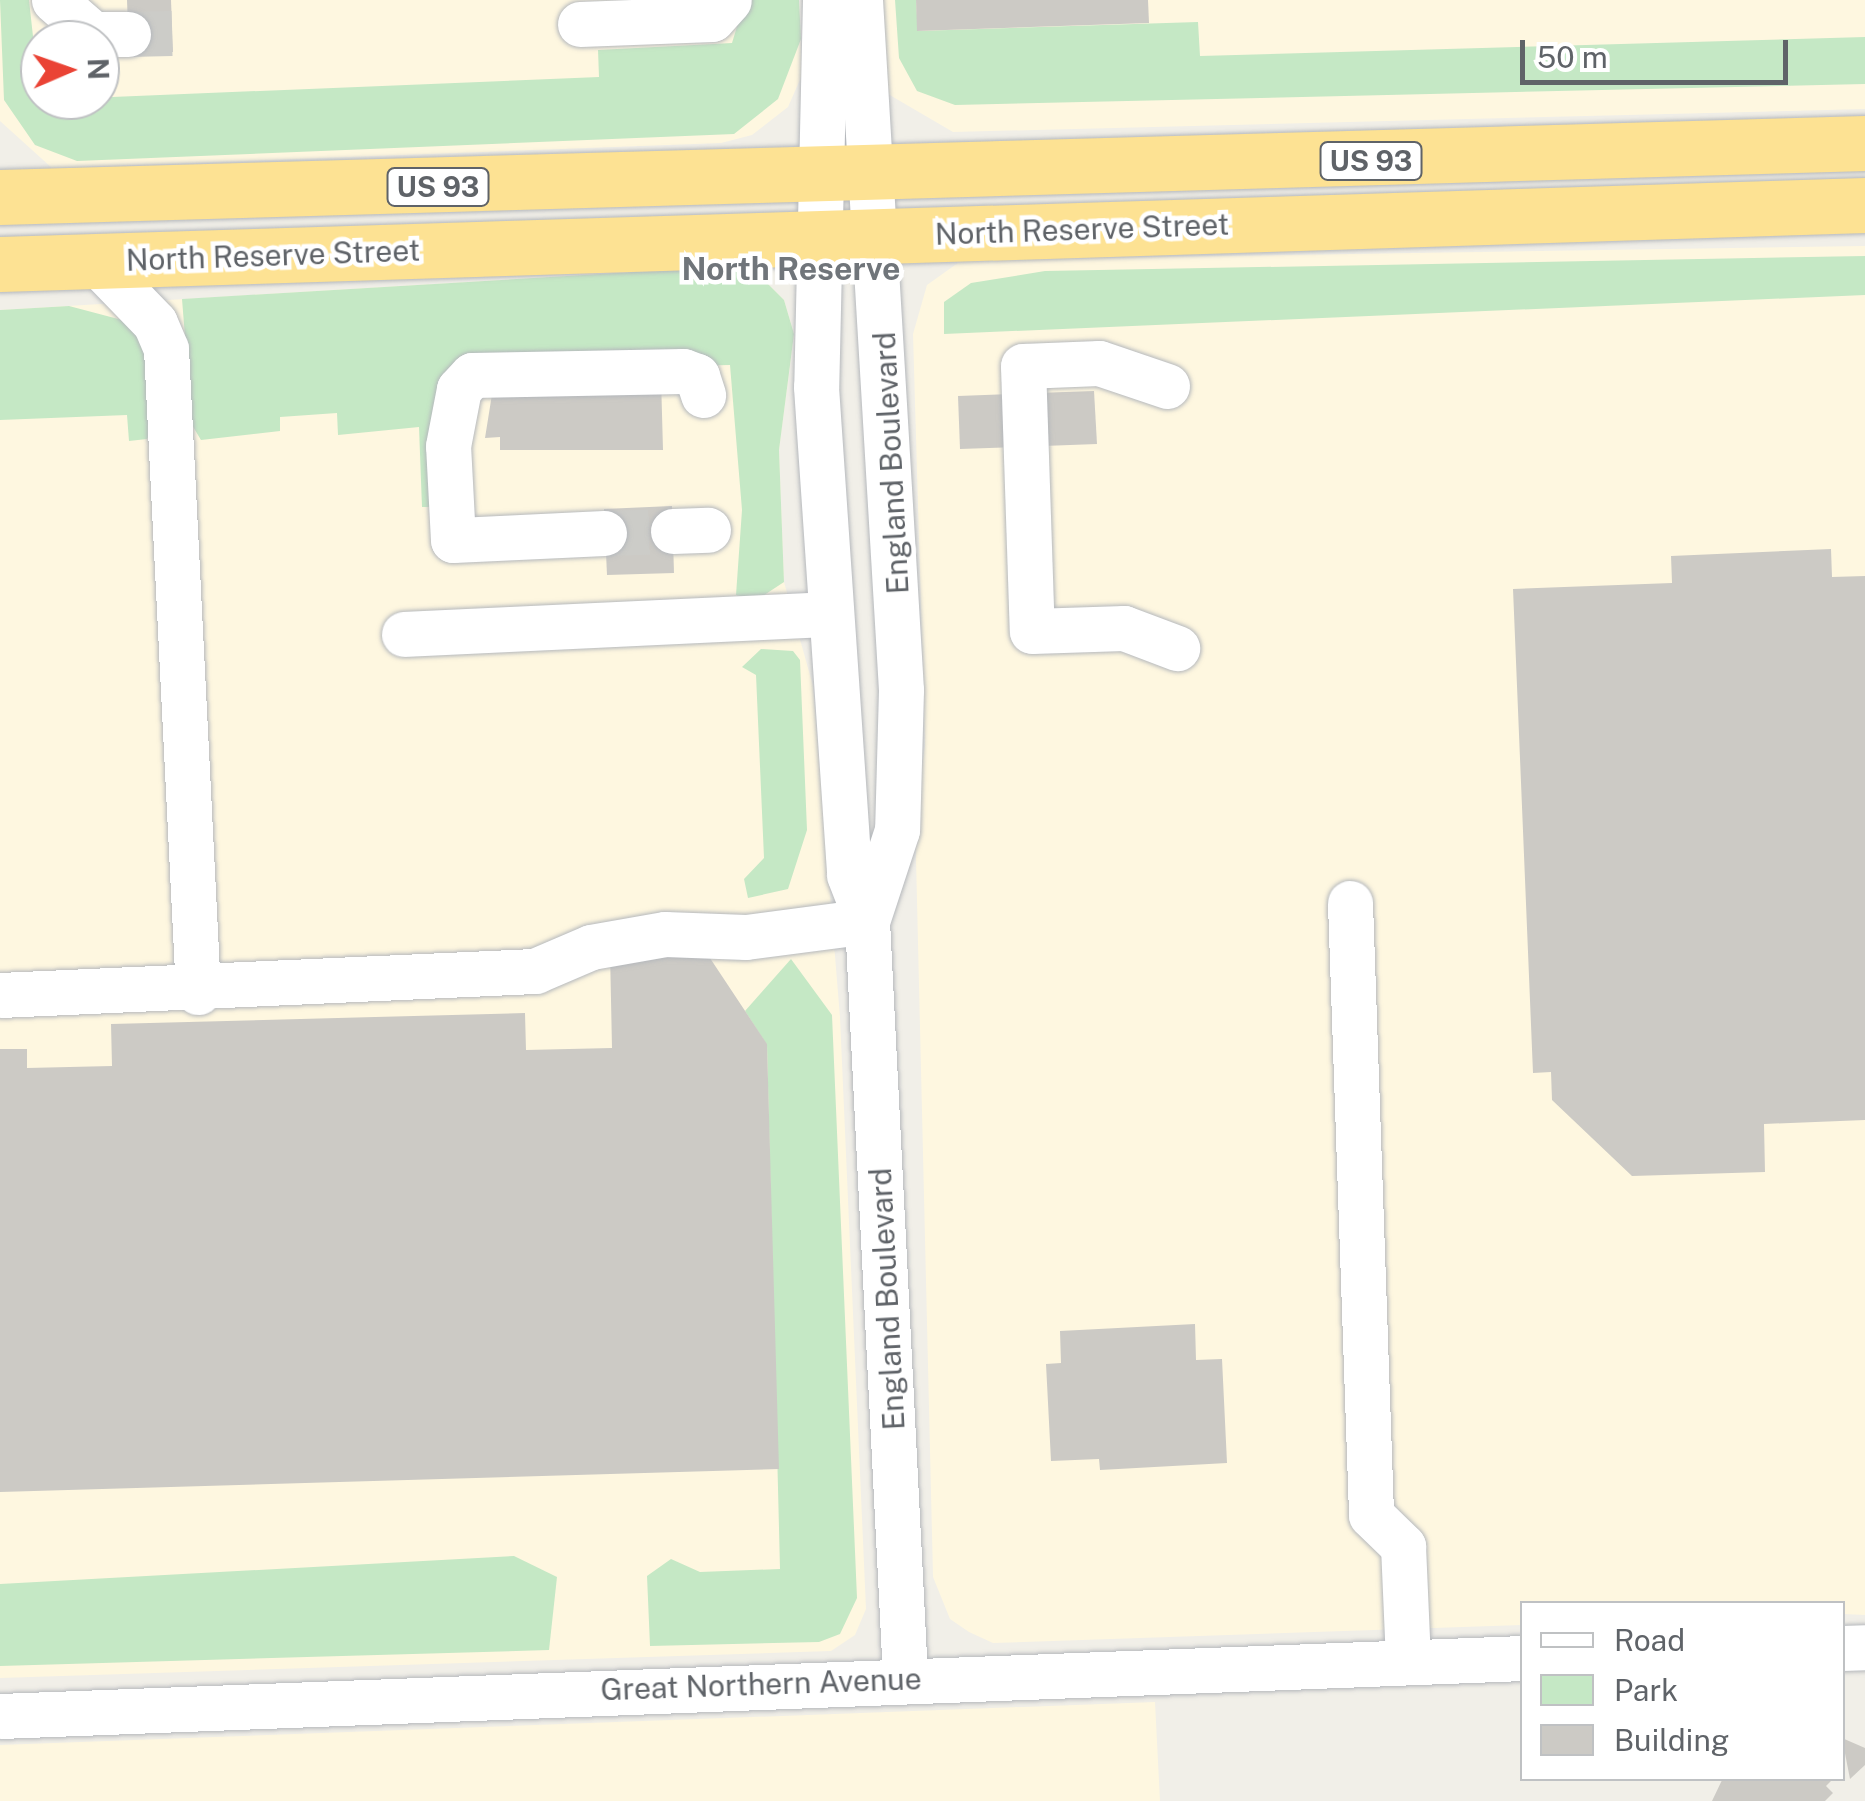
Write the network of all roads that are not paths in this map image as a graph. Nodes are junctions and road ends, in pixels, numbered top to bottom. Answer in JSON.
{"nodes":[{"id":1,"x":54,"y":0,"type":"edge"},
{"id":2,"x":730,"y":0,"type":"edge"},
{"id":3,"x":825,"y":0,"type":"edge"},
{"id":4,"x":860,"y":0,"type":"edge"},
{"id":5,"x":580,"y":24,"type":"dead end"},
{"id":6,"x":128,"y":34,"type":"tunnel mouth"},
{"id":7,"x":1865,"y":143,"type":"edge"},
{"id":8,"x":877,"y":177,"type":"junction"},
{"id":9,"x":820,"y":178,"type":"junction"},
{"id":10,"x":0,"y":197,"type":"edge"},
{"id":11,"x":1865,"y":205,"type":"edge"},
{"id":12,"x":1349,"y":221,"type":"junction"},
{"id":13,"x":1865,"y":230,"type":"edge"},
{"id":14,"x":880,"y":235,"type":"junction"},
{"id":15,"x":815,"y":237,"type":"junction"},
{"id":16,"x":95,"y":261,"type":"junction"},
{"id":17,"x":0,"y":264,"type":"edge"},
{"id":18,"x":1167,"y":386,"type":"dead end"},
{"id":19,"x":703,"y":395,"type":"dead end"},
{"id":20,"x":604,"y":534,"type":"tunnel mouth"},
{"id":21,"x":830,"y":614,"type":"junction"},
{"id":22,"x":404,"y":634,"type":"dead end"},
{"id":23,"x":1177,"y":648,"type":"dead end"},
{"id":24,"x":1350,"y":903,"type":"dead end"},
{"id":25,"x":867,"y":921,"type":"junction"},
{"id":26,"x":198,"y":992,"type":"junction"},
{"id":27,"x":0,"y":996,"type":"edge"},
{"id":28,"x":1520,"y":1658,"type":"edge"},
{"id":29,"x":1408,"y":1662,"type":"junction"},
{"id":30,"x":905,"y":1678,"type":"junction"},
{"id":31,"x":0,"y":1716,"type":"edge"}],
"edges":[{"from":1,"to":6,"type":"street"},
{"from":2,"to":5,"type":"street"},
{"from":3,"to":9,"type":"street","name":"England Boulevard"},
{"from":4,"to":8,"type":"street","name":"England Boulevard"},
{"from":7,"to":8,"type":"highway","name":"North Reserve Street","number":"US 93"},
{"from":8,"to":9,"type":"highway","name":"North Reserve Street","number":"US 93"},
{"from":8,"to":14,"type":"street","name":"England Boulevard"},
{"from":9,"to":10,"type":"highway","name":"North Reserve Street","number":"US 93"},
{"from":9,"to":15,"type":"street","name":"England Boulevard"},
{"from":11,"to":12,"type":"highway","name":"North Reserve Street","number":"US 93"},
{"from":12,"to":13,"type":"highway"},
{"from":12,"to":14,"type":"highway","name":"North Reserve Street","number":"US 93"},
{"from":14,"to":15,"type":"highway","name":"North Reserve Street","number":"US 93"},
{"from":14,"to":25,"type":"street","name":"England Boulevard"},
{"from":15,"to":16,"type":"highway","name":"North Reserve Street","number":"US 93"},
{"from":15,"to":21,"type":"street","name":"England Boulevard"},
{"from":16,"to":17,"type":"highway","name":"North Reserve Street","number":"US 93"},
{"from":16,"to":26,"type":"street"},
{"from":18,"to":23,"type":"street"},
{"from":19,"to":20,"type":"street"},
{"from":21,"to":22,"type":"street"},
{"from":21,"to":25,"type":"street","name":"England Boulevard"},
{"from":24,"to":29,"type":"street"},
{"from":25,"to":26,"type":"street"},
{"from":25,"to":30,"type":"street","name":"England Boulevard"},
{"from":26,"to":27,"type":"street"},
{"from":28,"to":29,"type":"street","name":"Great Northern Avenue"},
{"from":29,"to":30,"type":"street","name":"Great Northern Avenue"},
{"from":30,"to":31,"type":"street","name":"Great Northern Avenue"}]}
